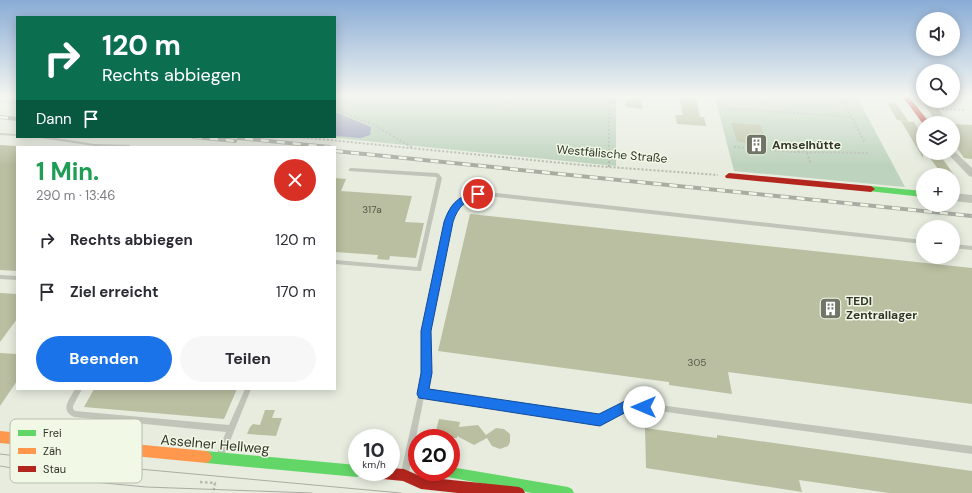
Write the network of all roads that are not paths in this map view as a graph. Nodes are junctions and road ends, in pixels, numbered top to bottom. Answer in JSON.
{"nodes":[{"id":1,"x":0,"y":134,"type":"edge"},
{"id":2,"x":16,"y":135,"type":"edge"},
{"id":3,"x":47,"y":138,"type":"edge"},
{"id":4,"x":112,"y":146,"type":"edge"},
{"id":5,"x":959,"y":160,"type":"edge"},
{"id":6,"x":351,"y":170,"type":"dead end"},
{"id":7,"x":972,"y":174,"type":"edge"},
{"id":8,"x":729,"y":176,"type":"road end"},
{"id":9,"x":916,"y":193,"type":"edge"},
{"id":10,"x":960,"y":198,"type":"edge"},
{"id":11,"x":972,"y":199,"type":"edge"},
{"id":12,"x":916,"y":241,"type":"edge"},
{"id":13,"x":960,"y":247,"type":"edge"},
{"id":14,"x":972,"y":248,"type":"edge"},
{"id":15,"x":336,"y":262,"type":"edge"},
{"id":16,"x":0,"y":277,"type":"edge"},
{"id":17,"x":16,"y":278,"type":"edge"},
{"id":18,"x":78,"y":390,"type":"edge"},
{"id":19,"x":248,"y":390,"type":"edge"},
{"id":20,"x":423,"y":394,"type":"junction"},
{"id":21,"x":126,"y":419,"type":"edge"},
{"id":22,"x":142,"y":420,"type":"edge"},
{"id":23,"x":231,"y":429,"type":"junction"},
{"id":24,"x":0,"y":437,"type":"edge"},
{"id":25,"x":10,"y":438,"type":"edge"},
{"id":26,"x":972,"y":450,"type":"edge"},
{"id":27,"x":142,"y":451,"type":"edge"},
{"id":28,"x":219,"y":458,"type":"junction"},
{"id":29,"x":348,"y":470,"type":"edge"},
{"id":30,"x":408,"y":474,"type":"edge"},
{"id":31,"x":460,"y":474,"type":"edge"},
{"id":32,"x":400,"y":475,"type":"edge"},
{"id":33,"x":404,"y":475,"type":"junction"},
{"id":34,"x":544,"y":491,"type":"junction"},
{"id":35,"x":519,"y":493,"type":"edge"},
{"id":36,"x":568,"y":493,"type":"edge"}],
"edges":[{"from":1,"to":2,"type":"lane"},
{"from":3,"to":4,"type":"lane"},
{"from":5,"to":7,"type":"street"},
{"from":6,"to":15,"type":"lane"},
{"from":8,"to":9,"type":"main road"},
{"from":10,"to":11,"type":"street"},
{"from":12,"to":20,"type":"lane"},
{"from":13,"to":14,"type":"lane"},
{"from":16,"to":17,"type":"lane"},
{"from":18,"to":21,"type":"lane"},
{"from":19,"to":23,"type":"lane"},
{"from":20,"to":26,"type":"lane"},
{"from":20,"to":33,"type":"lane"},
{"from":22,"to":23,"type":"lane"},
{"from":23,"to":28,"type":"lane"},
{"from":24,"to":25,"type":"main road","name":"Asselner Hellweg"},
{"from":27,"to":28,"type":"main road","name":"Asselner Hellweg"},
{"from":28,"to":29,"type":"main road","name":"Asselner Hellweg"},
{"from":30,"to":33,"type":"main road"},
{"from":31,"to":34,"type":"main road"},
{"from":32,"to":33,"type":"main road"},
{"from":33,"to":35,"type":"main road"},
{"from":34,"to":35,"type":"main road"},
{"from":34,"to":36,"type":"main road"}]}
